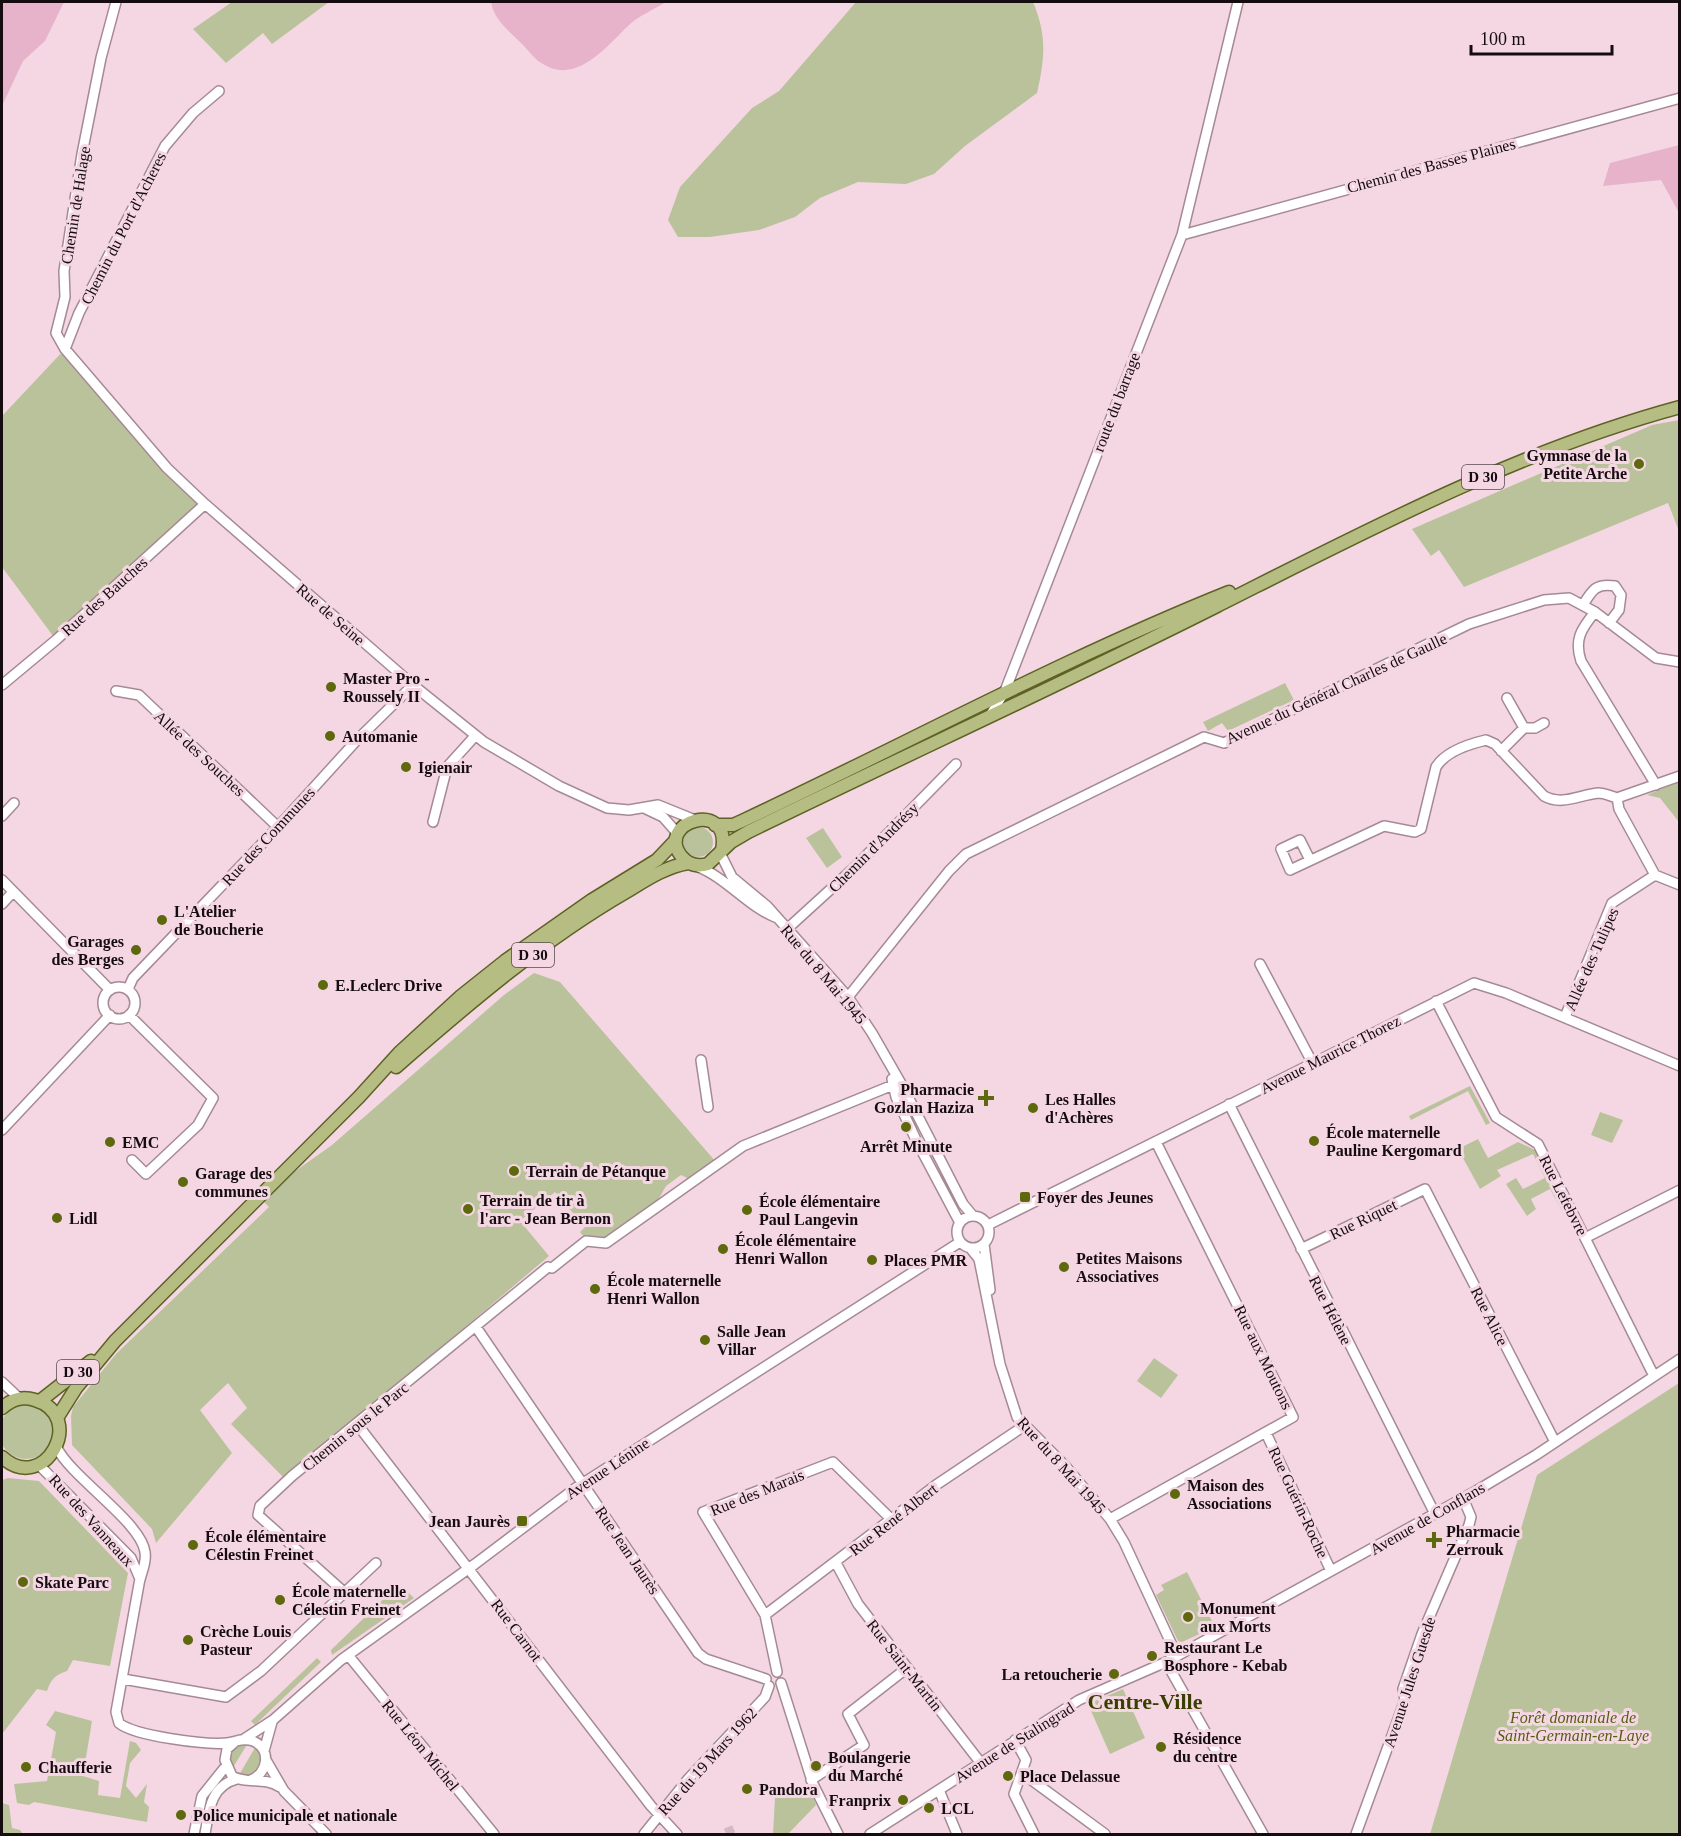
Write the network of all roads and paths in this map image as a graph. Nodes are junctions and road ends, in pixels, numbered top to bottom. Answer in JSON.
{"nodes":[{"id":1,"x":116,"y":2,"type":"edge"},
{"id":2,"x":1238,"y":2,"type":"edge"},
{"id":3,"x":219,"y":91,"type":"dead end"},
{"id":4,"x":1680,"y":98,"type":"edge"},
{"id":5,"x":1182,"y":235,"type":"junction"},
{"id":6,"x":65,"y":349,"type":"junction"},
{"id":7,"x":1680,"y":407,"type":"edge"},
{"id":8,"x":205,"y":504,"type":"junction"},
{"id":9,"x":1293,"y":566,"type":"junction"},
{"id":10,"x":1583,"y":605,"type":"junction"},
{"id":11,"x":1595,"y":612,"type":"junction"},
{"id":12,"x":1610,"y":623,"type":"junction"},
{"id":13,"x":1680,"y":662,"type":"edge"},
{"id":14,"x":2,"y":685,"type":"edge"},
{"id":15,"x":413,"y":685,"type":"junction"},
{"id":16,"x":116,"y":691,"type":"dead end"},
{"id":17,"x":1005,"y":691,"type":"junction"},
{"id":18,"x":1508,"y":698,"type":"dead end"},
{"id":19,"x":991,"y":714,"type":"junction"},
{"id":20,"x":1544,"y":723,"type":"dead end"},
{"id":21,"x":1524,"y":728,"type":"junction"},
{"id":22,"x":475,"y":736,"type":"junction"},
{"id":23,"x":1501,"y":751,"type":"junction"},
{"id":24,"x":956,"y":764,"type":"dead end"},
{"id":25,"x":1680,"y":776,"type":"edge"},
{"id":26,"x":1656,"y":785,"type":"junction"},
{"id":27,"x":1617,"y":798,"type":"junction"},
{"id":28,"x":14,"y":803,"type":"dead end"},
{"id":29,"x":644,"y":808,"type":"junction"},
{"id":30,"x":2,"y":816,"type":"edge"},
{"id":31,"x":695,"y":820,"type":"junction"},
{"id":32,"x":433,"y":822,"type":"dead end"},
{"id":33,"x":715,"y":825,"type":"junction"},
{"id":34,"x":278,"y":827,"type":"junction"},
{"id":35,"x":677,"y":837,"type":"junction"},
{"id":36,"x":721,"y":852,"type":"junction"},
{"id":37,"x":1310,"y":860,"type":"dead end"},
{"id":38,"x":691,"y":864,"type":"junction"},
{"id":39,"x":1655,"y":875,"type":"junction"},
{"id":40,"x":2,"y":880,"type":"edge"},
{"id":41,"x":1680,"y":885,"type":"edge"},
{"id":42,"x":13,"y":892,"type":"junction"},
{"id":43,"x":2,"y":904,"type":"edge"},
{"id":44,"x":777,"y":918,"type":"junction"},
{"id":45,"x":787,"y":929,"type":"junction"},
{"id":46,"x":1260,"y":964,"type":"dead end"},
{"id":47,"x":128,"y":989,"type":"junction"},
{"id":48,"x":110,"y":990,"type":"junction"},
{"id":49,"x":848,"y":997,"type":"junction"},
{"id":50,"x":1436,"y":1000,"type":"junction"},
{"id":51,"x":110,"y":1015,"type":"junction"},
{"id":52,"x":129,"y":1015,"type":"junction"},
{"id":53,"x":1565,"y":1017,"type":"junction"},
{"id":54,"x":701,"y":1060,"type":"dead end"},
{"id":55,"x":888,"y":1062,"type":"junction"},
{"id":56,"x":1312,"y":1062,"type":"junction"},
{"id":57,"x":1680,"y":1066,"type":"edge"},
{"id":58,"x":893,"y":1085,"type":"junction"},
{"id":59,"x":359,"y":1097,"type":"junction"},
{"id":60,"x":1229,"y":1104,"type":"junction"},
{"id":61,"x":708,"y":1107,"type":"dead end"},
{"id":62,"x":2,"y":1130,"type":"edge"},
{"id":63,"x":1156,"y":1142,"type":"junction"},
{"id":64,"x":132,"y":1160,"type":"dead end"},
{"id":65,"x":1425,"y":1189,"type":"joint"},
{"id":66,"x":1680,"y":1190,"type":"edge"},
{"id":67,"x":973,"y":1216,"type":"junction"},
{"id":68,"x":960,"y":1223,"type":"junction"},
{"id":69,"x":988,"y":1225,"type":"junction"},
{"id":70,"x":1586,"y":1238,"type":"junction"},
{"id":71,"x":960,"y":1242,"type":"junction"},
{"id":72,"x":984,"y":1244,"type":"junction"},
{"id":73,"x":971,"y":1248,"type":"junction"},
{"id":74,"x":1300,"y":1249,"type":"junction"},
{"id":75,"x":988,"y":1298,"type":"junction"},
{"id":76,"x":476,"y":1327,"type":"junction"},
{"id":77,"x":115,"y":1341,"type":"junction"},
{"id":78,"x":1680,"y":1359,"type":"edge"},
{"id":79,"x":1654,"y":1376,"type":"junction"},
{"id":80,"x":2,"y":1382,"type":"edge"},
{"id":81,"x":19,"y":1398,"type":"junction"},
{"id":82,"x":40,"y":1401,"type":"junction"},
{"id":83,"x":2,"y":1408,"type":"edge"},
{"id":84,"x":57,"y":1418,"type":"junction"},
{"id":85,"x":357,"y":1424,"type":"junction"},
{"id":86,"x":1023,"y":1426,"type":"junction"},
{"id":87,"x":1266,"y":1432,"type":"junction"},
{"id":88,"x":1555,"y":1442,"type":"junction"},
{"id":89,"x":57,"y":1448,"type":"junction"},
{"id":90,"x":2,"y":1457,"type":"edge"},
{"id":91,"x":39,"y":1465,"type":"junction"},
{"id":92,"x":8,"y":1468,"type":"edge"},
{"id":93,"x":583,"y":1482,"type":"junction"},
{"id":94,"x":1463,"y":1498,"type":"junction"},
{"id":95,"x":1435,"y":1515,"type":"junction"},
{"id":96,"x":891,"y":1519,"type":"junction"},
{"id":97,"x":1110,"y":1519,"type":"junction"},
{"id":98,"x":376,"y":1563,"type":"dead end"},
{"id":99,"x":836,"y":1563,"type":"junction"},
{"id":100,"x":470,"y":1568,"type":"junction"},
{"id":101,"x":1331,"y":1571,"type":"junction"},
{"id":102,"x":140,"y":1579,"type":"junction"},
{"id":103,"x":345,"y":1593,"type":"junction"},
{"id":104,"x":765,"y":1615,"type":"junction"},
{"id":105,"x":348,"y":1655,"type":"junction"},
{"id":106,"x":1178,"y":1656,"type":"junction"},
{"id":107,"x":1166,"y":1662,"type":"junction"},
{"id":108,"x":907,"y":1668,"type":"junction"},
{"id":109,"x":777,"y":1672,"type":"junction"},
{"id":110,"x":123,"y":1679,"type":"junction"},
{"id":111,"x":767,"y":1683,"type":"junction"},
{"id":112,"x":781,"y":1683,"type":"junction"},
{"id":113,"x":273,"y":1720,"type":"junction"},
{"id":114,"x":240,"y":1740,"type":"junction"},
{"id":115,"x":1015,"y":1740,"type":"junction"},
{"id":116,"x":203,"y":1743,"type":"junction"},
{"id":117,"x":265,"y":1755,"type":"junction"},
{"id":118,"x":980,"y":1762,"type":"junction"},
{"id":119,"x":225,"y":1763,"type":"junction"},
{"id":120,"x":1022,"y":1773,"type":"junction"},
{"id":121,"x":237,"y":1779,"type":"junction"},
{"id":122,"x":252,"y":1780,"type":"junction"},
{"id":123,"x":811,"y":1780,"type":"junction"},
{"id":124,"x":939,"y":1790,"type":"junction"},
{"id":125,"x":284,"y":1791,"type":"junction"},
{"id":126,"x":659,"y":1814,"type":"junction"},
{"id":127,"x":194,"y":1834,"type":"edge"},
{"id":128,"x":205,"y":1834,"type":"edge"},
{"id":129,"x":326,"y":1834,"type":"edge"},
{"id":130,"x":494,"y":1834,"type":"edge"},
{"id":131,"x":644,"y":1834,"type":"edge"},
{"id":132,"x":677,"y":1834,"type":"edge"},
{"id":133,"x":838,"y":1834,"type":"edge"},
{"id":134,"x":870,"y":1834,"type":"edge"},
{"id":135,"x":957,"y":1834,"type":"edge"},
{"id":136,"x":1034,"y":1834,"type":"edge"},
{"id":137,"x":1105,"y":1834,"type":"edge"},
{"id":138,"x":1263,"y":1834,"type":"edge"},
{"id":139,"x":1356,"y":1834,"type":"edge"}],
"edges":[{"from":1,"to":6,"type":"street","name":"Chemin de Halage"},
{"from":2,"to":5,"type":"street","name":"route du barrage"},
{"from":3,"to":6,"type":"street","name":"Chemin du Port d'Acheres"},
{"from":4,"to":5,"type":"street","name":"Chemin des Basses Plaines"},
{"from":5,"to":17,"type":"street","name":"route du barrage"},
{"from":6,"to":8,"type":"street","name":"Rue de Seine"},
{"from":7,"to":9,"type":"main road","number":"D 30"},
{"from":8,"to":14,"type":"street","name":"Rue des Bauches"},
{"from":8,"to":15,"type":"street","name":"Rue de Seine"},
{"from":9,"to":17,"type":"main road","number":"D 30"},
{"from":9,"to":19,"type":"main road","number":"D 30"},
{"from":10,"to":11,"type":"street","name":"Avenue du Général Charles de Gaulle"},
{"from":10,"to":12,"type":"street"},
{"from":10,"to":49,"type":"street","name":"Avenue du Général Charles de Gaulle"},
{"from":11,"to":12,"type":"street","name":"Avenue du Général Charles de Gaulle"},
{"from":11,"to":26,"type":"street"},
{"from":12,"to":13,"type":"street","name":"Avenue du Général Charles de Gaulle"},
{"from":15,"to":22,"type":"street","name":"Rue de Seine"},
{"from":15,"to":34,"type":"street","name":"Rue des Communes"},
{"from":16,"to":34,"type":"street","name":"Allée des Souches"},
{"from":17,"to":19,"type":"street"},
{"from":17,"to":33,"type":"main road","number":"D 30"},
{"from":18,"to":21,"type":"street"},
{"from":19,"to":36,"type":"main road","number":"D 30"},
{"from":20,"to":21,"type":"street"},
{"from":21,"to":23,"type":"street"},
{"from":22,"to":29,"type":"street","name":"Rue de Seine"},
{"from":22,"to":32,"type":"street"},
{"from":23,"to":27,"type":"street"},
{"from":23,"to":37,"type":"street"},
{"from":24,"to":45,"type":"street","name":"Chemin d'Andrésy"},
{"from":25,"to":26,"type":"street"},
{"from":26,"to":27,"type":"street"},
{"from":27,"to":39,"type":"street"},
{"from":28,"to":30,"type":"street"},
{"from":29,"to":31,"type":"street","name":"Rue de Seine"},
{"from":29,"to":35,"type":"street"},
{"from":31,"to":33,"type":"main road"},
{"from":31,"to":35,"type":"main road"},
{"from":33,"to":36,"type":"main road"},
{"from":34,"to":47,"type":"street","name":"Rue des Communes"},
{"from":35,"to":38,"type":"main road"},
{"from":35,"to":59,"type":"main road","number":"D 30"},
{"from":36,"to":38,"type":"main road"},
{"from":36,"to":44,"type":"street","name":"Rue du 8 Mai 1945"},
{"from":38,"to":44,"type":"street","name":"Rue du 8 Mai 1945"},
{"from":38,"to":59,"type":"main road","number":"D 30"},
{"from":39,"to":41,"type":"street"},
{"from":39,"to":53,"type":"street","name":"Allée des Tulipes"},
{"from":40,"to":42,"type":"street"},
{"from":42,"to":43,"type":"street"},
{"from":42,"to":48,"type":"street"},
{"from":44,"to":45,"type":"street","name":"Rue du 8 Mai 1945"},
{"from":45,"to":49,"type":"street","name":"Rue du 8 Mai 1945"},
{"from":46,"to":56,"type":"street"},
{"from":47,"to":48,"type":"street"},
{"from":47,"to":52,"type":"street"},
{"from":48,"to":51,"type":"street"},
{"from":49,"to":55,"type":"street","name":"Rue du 8 Mai 1945"},
{"from":50,"to":53,"type":"street","name":"Avenue Maurice Thorez"},
{"from":50,"to":56,"type":"street","name":"Avenue Maurice Thorez"},
{"from":50,"to":70,"type":"street","name":"Rue Lefebvre"},
{"from":51,"to":52,"type":"street"},
{"from":51,"to":62,"type":"street"},
{"from":52,"to":64,"type":"street"},
{"from":53,"to":57,"type":"street","name":"Avenue Maurice Thorez"},
{"from":54,"to":61,"type":"street"},
{"from":55,"to":58,"type":"street","name":"Rue du 8 Mai 1945"},
{"from":55,"to":67,"type":"street","name":"Rue du 8 Mai 1945"},
{"from":56,"to":60,"type":"street","name":"Avenue Maurice Thorez"},
{"from":58,"to":68,"type":"street","name":"Rue du 8 Mai 1945"},
{"from":58,"to":76,"type":"street","name":"Chemin sous le Parc"},
{"from":59,"to":77,"type":"main road","number":"D 30"},
{"from":60,"to":63,"type":"street","name":"Avenue Maurice Thorez"},
{"from":60,"to":74,"type":"street","name":"Rue Hélène"},
{"from":63,"to":69,"type":"street","name":"Avenue Maurice Thorez"},
{"from":63,"to":87,"type":"street","name":"Rue aux Moutons"},
{"from":65,"to":74,"type":"street","name":"Rue Riquet"},
{"from":65,"to":88,"type":"street","name":"Rue Alice"},
{"from":66,"to":70,"type":"street"},
{"from":67,"to":68,"type":"street"},
{"from":67,"to":69,"type":"street"},
{"from":68,"to":71,"type":"street"},
{"from":69,"to":72,"type":"street"},
{"from":70,"to":79,"type":"street","name":"Rue Lefebvre"},
{"from":71,"to":73,"type":"street"},
{"from":71,"to":93,"type":"street","name":"Avenue Lénine"},
{"from":72,"to":73,"type":"street"},
{"from":72,"to":75,"type":"street","name":"Rue du 8 Mai 1945"},
{"from":73,"to":75,"type":"street","name":"Rue du 8 Mai 1945"},
{"from":74,"to":95,"type":"street","name":"Rue Hélène"},
{"from":75,"to":86,"type":"street","name":"Rue du 8 Mai 1945"},
{"from":76,"to":85,"type":"street","name":"Chemin sous le Parc"},
{"from":76,"to":93,"type":"street","name":"Rue Jean Jaurès"},
{"from":77,"to":82,"type":"main road","number":"D 30"},
{"from":77,"to":84,"type":"main road","number":"D 30"},
{"from":78,"to":79,"type":"street","name":"Avenue de Conflans"},
{"from":79,"to":88,"type":"street","name":"Avenue de Conflans"},
{"from":80,"to":81,"type":"street"},
{"from":81,"to":82,"type":"main road"},
{"from":81,"to":83,"type":"main road"},
{"from":82,"to":84,"type":"main road"},
{"from":84,"to":89,"type":"main road"},
{"from":85,"to":100,"type":"street","name":"Rue Carnot"},
{"from":85,"to":103,"type":"street","name":"Chemin sous le Parc"},
{"from":86,"to":96,"type":"street","name":"Rue René Albert"},
{"from":86,"to":97,"type":"street","name":"Rue du 8 Mai 1945"},
{"from":87,"to":97,"type":"street","name":"Rue aux Moutons"},
{"from":87,"to":101,"type":"street","name":"Rue Guérin-Roche"},
{"from":88,"to":94,"type":"street","name":"Avenue de Conflans"},
{"from":89,"to":91,"type":"main road"},
{"from":89,"to":102,"type":"street","name":"Rue des Vanneaux"},
{"from":90,"to":92,"type":"main road"},
{"from":91,"to":92,"type":"main road"},
{"from":91,"to":102,"type":"street","name":"Rue des Vanneaux"},
{"from":93,"to":100,"type":"street","name":"Avenue Lénine"},
{"from":93,"to":111,"type":"street","name":"Rue Jean Jaurès"},
{"from":94,"to":95,"type":"street","name":"Avenue de Conflans"},
{"from":94,"to":139,"type":"street","name":"Avenue Jules Guesde"},
{"from":95,"to":101,"type":"street","name":"Avenue de Conflans"},
{"from":96,"to":99,"type":"street","name":"Rue René Albert"},
{"from":96,"to":104,"type":"street","name":"Rue des Marais"},
{"from":97,"to":106,"type":"street","name":"Rue du 8 Mai 1945"},
{"from":98,"to":103,"type":"street"},
{"from":99,"to":104,"type":"street","name":"Rue René Albert"},
{"from":99,"to":108,"type":"street","name":"Rue Saint-Martin"},
{"from":100,"to":105,"type":"street","name":"Avenue Lénine"},
{"from":100,"to":126,"type":"street","name":"Rue Carnot"},
{"from":101,"to":106,"type":"street","name":"Avenue de Conflans"},
{"from":102,"to":110,"type":"street","name":"Rue des Vanneaux"},
{"from":103,"to":110,"type":"street"},
{"from":104,"to":109,"type":"street","name":"Rue des Marais"},
{"from":105,"to":113,"type":"street","name":"Avenue Lénine"},
{"from":105,"to":130,"type":"street","name":"Rue Léon Michel"},
{"from":106,"to":107,"type":"street","name":"Avenue de Conflans"},
{"from":107,"to":115,"type":"street","name":"Avenue de Stalingrad"},
{"from":107,"to":138,"type":"street"},
{"from":108,"to":118,"type":"street","name":"Rue Saint-Martin"},
{"from":108,"to":123,"type":"street"},
{"from":109,"to":111,"type":"street"},
{"from":109,"to":112,"type":"street"},
{"from":110,"to":116,"type":"street","name":"Rue des Vanneaux"},
{"from":111,"to":112,"type":"street"},
{"from":111,"to":126,"type":"street","name":"Rue du 19 Mars 1962"},
{"from":112,"to":123,"type":"street"},
{"from":113,"to":114,"type":"street","name":"Avenue Lénine"},
{"from":113,"to":117,"type":"street"},
{"from":114,"to":116,"type":"street"},
{"from":114,"to":117,"type":"street"},
{"from":114,"to":119,"type":"street"},
{"from":115,"to":118,"type":"street","name":"Avenue de Stalingrad"},
{"from":115,"to":120,"type":"street"},
{"from":116,"to":119,"type":"street"},
{"from":117,"to":122,"type":"street"},
{"from":117,"to":125,"type":"street"},
{"from":118,"to":124,"type":"street","name":"Avenue de Stalingrad"},
{"from":119,"to":121,"type":"street"},
{"from":119,"to":127,"type":"street"},
{"from":120,"to":136,"type":"street"},
{"from":120,"to":137,"type":"street"},
{"from":121,"to":122,"type":"street"},
{"from":121,"to":128,"type":"street"},
{"from":122,"to":125,"type":"street"},
{"from":123,"to":133,"type":"street"},
{"from":124,"to":134,"type":"street","name":"Avenue de Stalingrad"},
{"from":124,"to":135,"type":"street"},
{"from":125,"to":129,"type":"street"},
{"from":126,"to":131,"type":"street","name":"Rue du 19 Mars 1962"},
{"from":126,"to":132,"type":"street","name":"Rue Carnot"}]}
